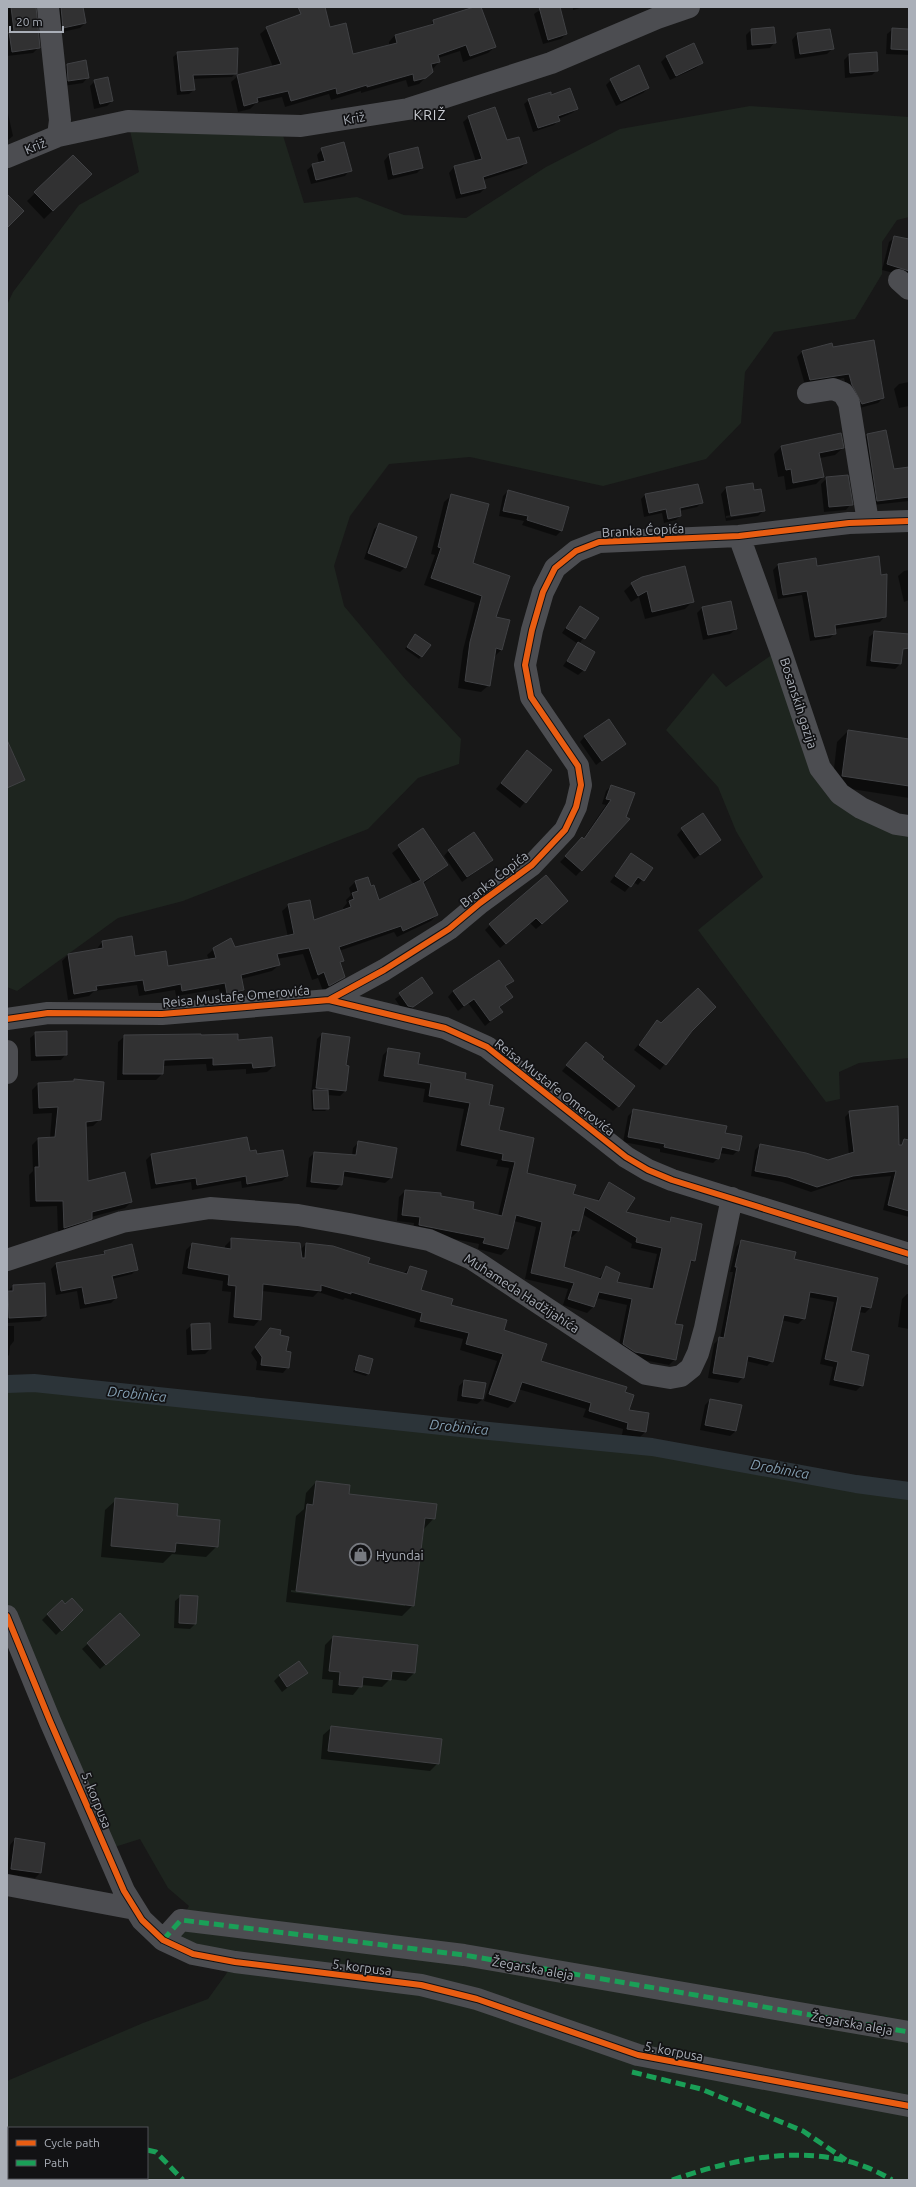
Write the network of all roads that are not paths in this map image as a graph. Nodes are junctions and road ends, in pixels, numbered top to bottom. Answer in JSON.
{"nodes":[{"id":1,"x":48,"y":7,"type":"edge"},
{"id":2,"x":689,"y":7,"type":"edge"},
{"id":3,"x":58,"y":136,"type":"junction"},
{"id":4,"x":7,"y":157,"type":"edge"},
{"id":5,"x":808,"y":393,"type":"dead end"},
{"id":6,"x":909,"y":521,"type":"edge"},
{"id":7,"x":868,"y":522,"type":"junction"},
{"id":8,"x":739,"y":536,"type":"junction"},
{"id":9,"x":909,"y":826,"type":"edge"},
{"id":10,"x":329,"y":1000,"type":"junction"},
{"id":11,"x":7,"y":1020,"type":"edge"},
{"id":12,"x":7,"y":1051,"type":"edge"},
{"id":13,"x":7,"y":1073,"type":"edge"},
{"id":14,"x":732,"y":1198,"type":"junction"},
{"id":15,"x":909,"y":1254,"type":"edge"},
{"id":16,"x":7,"y":1260,"type":"edge"},
{"id":17,"x":7,"y":1616,"type":"edge"},
{"id":18,"x":7,"y":1886,"type":"edge"},
{"id":19,"x":135,"y":1909,"type":"junction"},
{"id":20,"x":163,"y":1940,"type":"junction"},
{"id":21,"x":909,"y":2032,"type":"edge"},
{"id":22,"x":909,"y":2106,"type":"edge"}],
"edges":[{"from":1,"to":3,"type":"street"},
{"from":2,"to":3,"type":"street","name":"Križ"},
{"from":3,"to":4,"type":"street","name":"Križ"},
{"from":5,"to":7,"type":"street"},
{"from":6,"to":7,"type":"street","name":"Branka Ćopića"},
{"from":7,"to":8,"type":"street","name":"Branka Ćopića"},
{"from":8,"to":9,"type":"street","name":"Bosanskih gazija"},
{"from":8,"to":10,"type":"street","name":"Branka Ćopića"},
{"from":10,"to":11,"type":"street","name":"Reisa Mustafe Omerovića"},
{"from":10,"to":14,"type":"street","name":"Reisa Mustafe Omerovića"},
{"from":12,"to":13,"type":"street"},
{"from":14,"to":15,"type":"street","name":"Reisa Mustafe Omerovića"},
{"from":14,"to":16,"type":"street","name":"Muhameda Hadžijahića"},
{"from":17,"to":19,"type":"street","name":"5. korpusa"},
{"from":18,"to":19,"type":"street"},
{"from":19,"to":20,"type":"street","name":"5. korpusa"},
{"from":20,"to":21,"type":"street","name":"Žegarska aleja"},
{"from":20,"to":22,"type":"street","name":"5. korpusa"}]}
